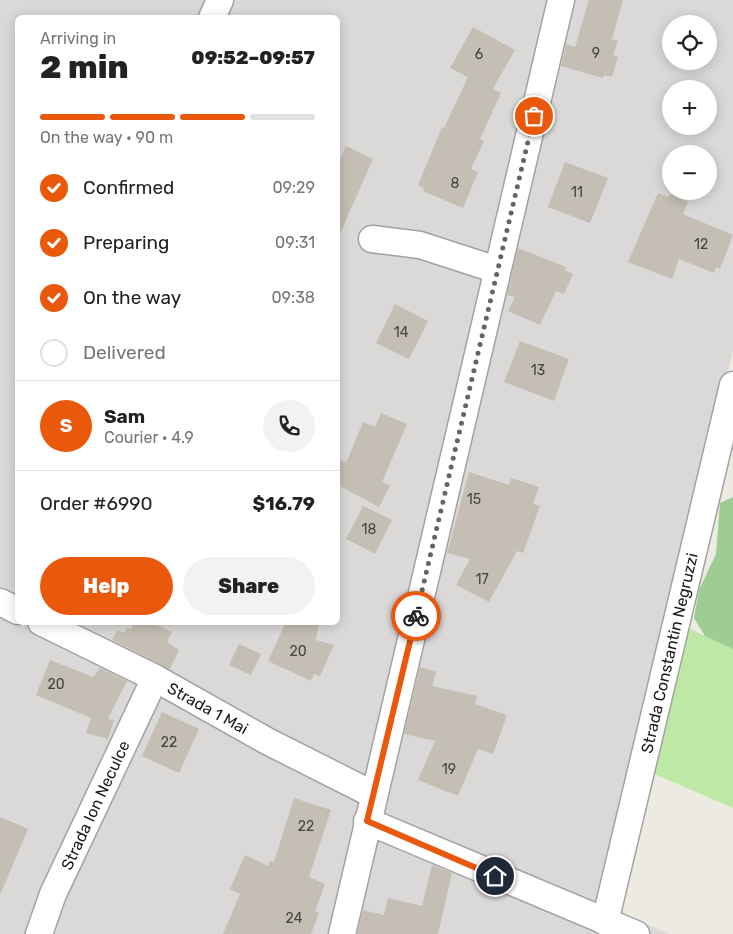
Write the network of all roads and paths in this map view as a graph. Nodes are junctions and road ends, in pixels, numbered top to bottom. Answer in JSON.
{"nodes":[{"id":1,"x":220,"y":0,"type":"edge"},
{"id":2,"x":560,"y":0,"type":"edge"},
{"id":3,"x":213,"y":15,"type":"edge"},
{"id":4,"x":372,"y":239,"type":"dead end"},
{"id":5,"x":498,"y":270,"type":"junction"},
{"id":6,"x":733,"y":385,"type":"edge"},
{"id":7,"x":0,"y":602,"type":"edge"},
{"id":8,"x":15,"y":610,"type":"edge"},
{"id":9,"x":48,"y":625,"type":"edge"},
{"id":10,"x":155,"y":678,"type":"junction"},
{"id":11,"x":374,"y":795,"type":"junction"},
{"id":12,"x":367,"y":821,"type":"junction"},
{"id":13,"x":605,"y":922,"type":"junction"},
{"id":14,"x":39,"y":934,"type":"edge"},
{"id":15,"x":342,"y":934,"type":"edge"},
{"id":16,"x":636,"y":934,"type":"edge"}],
"edges":[{"from":1,"to":3,"type":"street"},
{"from":2,"to":5,"type":"street"},
{"from":4,"to":5,"type":"street"},
{"from":5,"to":11,"type":"street"},
{"from":6,"to":13,"type":"street","name":"Strada Constantin Negruzzi"},
{"from":7,"to":8,"type":"street"},
{"from":9,"to":10,"type":"street","name":"Strada 1 Mai"},
{"from":10,"to":11,"type":"street","name":"Strada 1 Mai"},
{"from":10,"to":14,"type":"street","name":"Strada Ion Neculce"},
{"from":11,"to":12,"type":"street"},
{"from":12,"to":13,"type":"street"},
{"from":12,"to":15,"type":"street"},
{"from":13,"to":16,"type":"street"}]}
